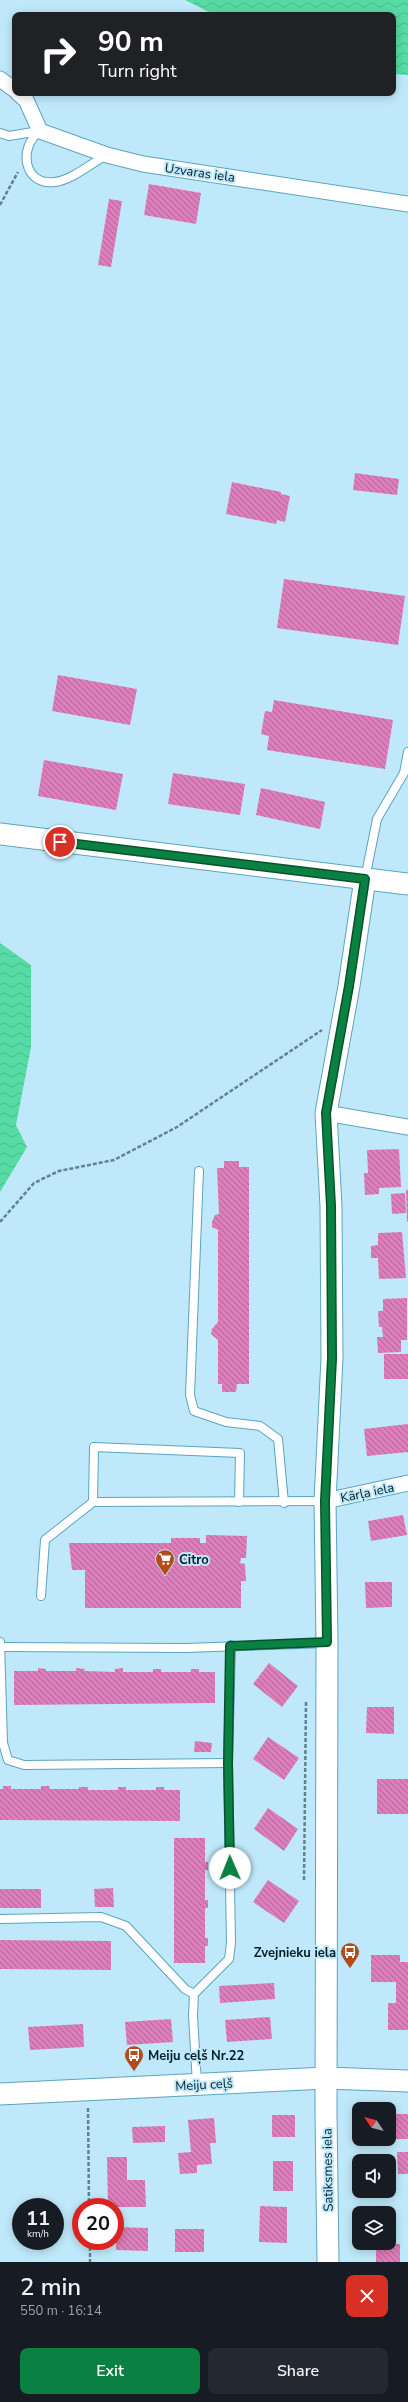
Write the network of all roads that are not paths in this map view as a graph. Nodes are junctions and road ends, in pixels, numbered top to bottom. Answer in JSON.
{"nodes":[{"id":1,"x":0,"y":79,"type":"edge"},
{"id":2,"x":12,"y":88,"type":"edge"},
{"id":3,"x":21,"y":96,"type":"edge"},
{"id":4,"x":40,"y":131,"type":"junction"},
{"id":5,"x":0,"y":133,"type":"edge"},
{"id":6,"x":107,"y":155,"type":"junction"},
{"id":7,"x":408,"y":204,"type":"edge"},
{"id":8,"x":408,"y":752,"type":"edge"},
{"id":9,"x":0,"y":834,"type":"edge"},
{"id":10,"x":365,"y":879,"type":"junction"},
{"id":11,"x":408,"y":884,"type":"edge"},
{"id":12,"x":326,"y":1113,"type":"junction"},
{"id":13,"x":408,"y":1127,"type":"edge"},
{"id":14,"x":199,"y":1171,"type":"dead end"},
{"id":15,"x":408,"y":1483,"type":"edge"},
{"id":16,"x":325,"y":1501,"type":"junction"},
{"id":17,"x":93,"y":1502,"type":"junction"},
{"id":18,"x":239,"y":1502,"type":"junction"},
{"id":19,"x":284,"y":1503,"type":"junction"},
{"id":20,"x":41,"y":1596,"type":"dead end"},
{"id":21,"x":327,"y":1642,"type":"junction"},
{"id":22,"x":0,"y":1645,"type":"edge"},
{"id":23,"x":230,"y":1646,"type":"junction"},
{"id":24,"x":228,"y":1763,"type":"junction"},
{"id":25,"x":0,"y":1919,"type":"edge"},
{"id":26,"x":194,"y":1994,"type":"junction"},
{"id":27,"x":326,"y":2078,"type":"junction"},
{"id":28,"x":408,"y":2081,"type":"edge"},
{"id":29,"x":197,"y":2084,"type":"junction"},
{"id":30,"x":0,"y":2094,"type":"edge"},
{"id":31,"x":328,"y":2262,"type":"edge"}],
"edges":[{"from":1,"to":2,"type":"street"},
{"from":3,"to":4,"type":"street"},
{"from":4,"to":5,"type":"lane"},
{"from":4,"to":6,"type":"street","name":"Uzvaras iela"},
{"from":4,"to":6,"type":"lane"},
{"from":6,"to":7,"type":"street","name":"Uzvaras iela"},
{"from":8,"to":10,"type":"lane"},
{"from":9,"to":10,"type":"street"},
{"from":10,"to":11,"type":"street"},
{"from":10,"to":12,"type":"street"},
{"from":12,"to":13,"type":"street"},
{"from":12,"to":16,"type":"street"},
{"from":14,"to":19,"type":"lane"},
{"from":15,"to":16,"type":"street","name":"Kārļa iela"},
{"from":16,"to":19,"type":"lane"},
{"from":16,"to":21,"type":"street"},
{"from":17,"to":18,"type":"lane"},
{"from":17,"to":18,"type":"lane"},
{"from":17,"to":20,"type":"lane"},
{"from":18,"to":19,"type":"lane"},
{"from":21,"to":23,"type":"lane"},
{"from":21,"to":27,"type":"street"},
{"from":22,"to":23,"type":"lane"},
{"from":22,"to":24,"type":"lane"},
{"from":23,"to":24,"type":"lane"},
{"from":24,"to":26,"type":"lane"},
{"from":25,"to":26,"type":"lane"},
{"from":26,"to":29,"type":"lane"},
{"from":27,"to":28,"type":"street","name":"Meiju ceļš"},
{"from":27,"to":29,"type":"street","name":"Meiju ceļš"},
{"from":27,"to":31,"type":"street","name":"Satiksmes iela"},
{"from":29,"to":30,"type":"street","name":"Meiju ceļš"}]}
